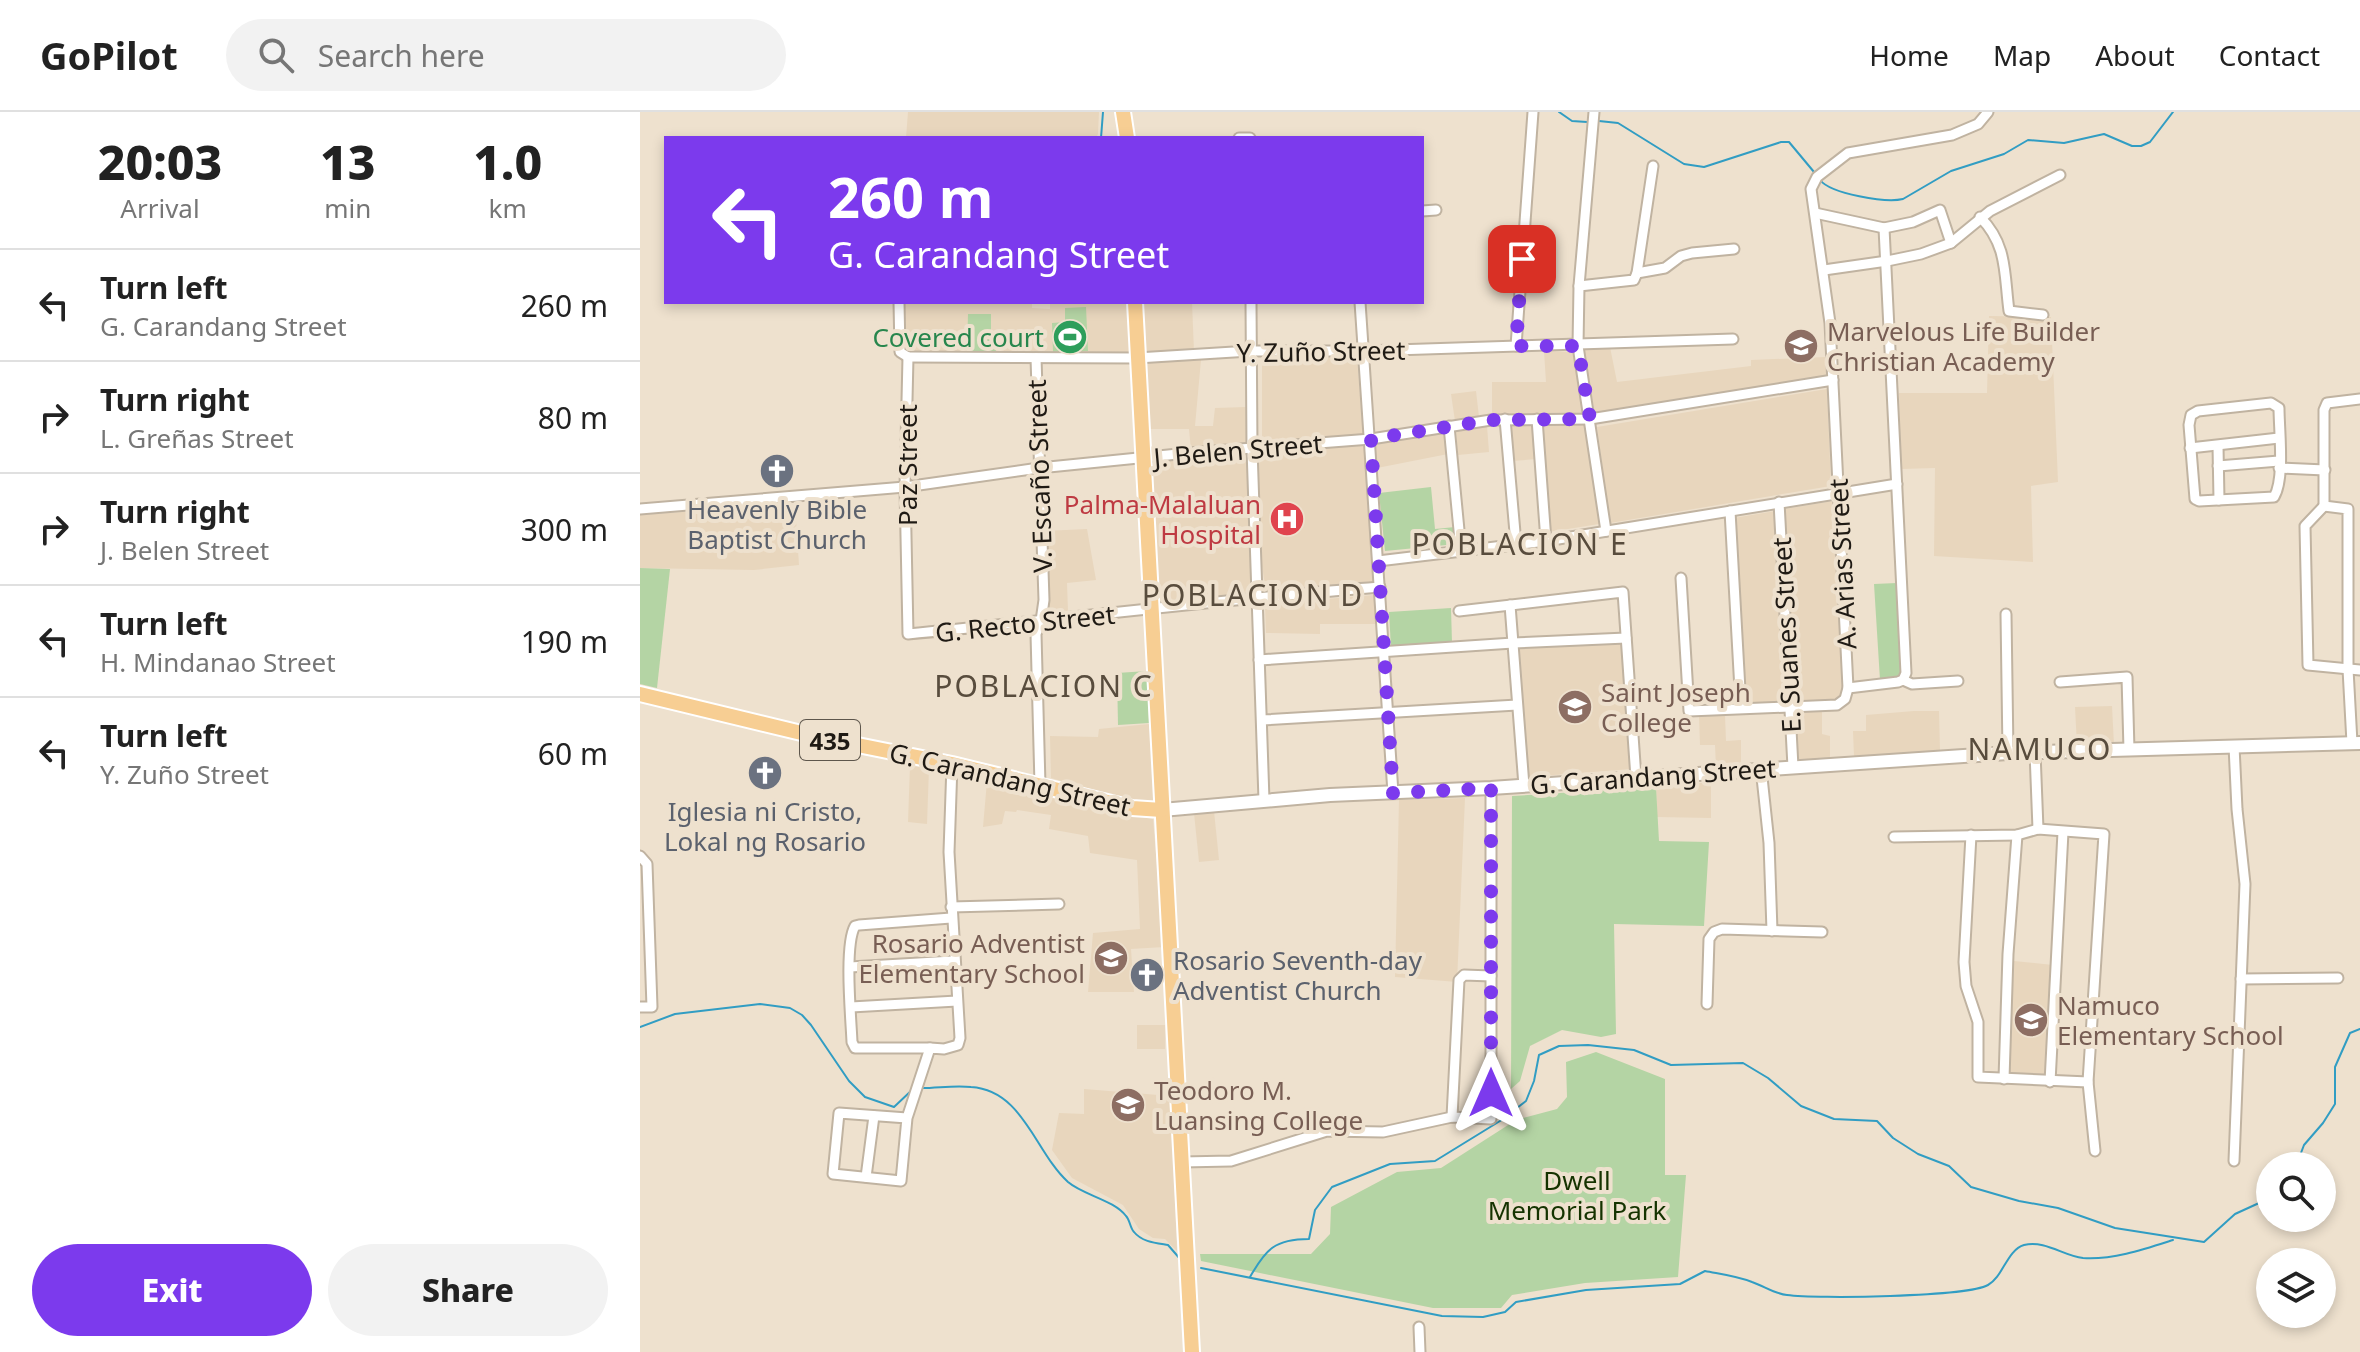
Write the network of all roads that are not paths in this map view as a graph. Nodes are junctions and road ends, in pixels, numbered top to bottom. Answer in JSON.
{"nodes":[{"id":1,"x":1123,"y":112,"type":"edge"},
{"id":2,"x":1533,"y":112,"type":"edge"},
{"id":3,"x":1594,"y":112,"type":"edge"},
{"id":4,"x":1988,"y":112,"type":"edge"},
{"id":5,"x":1127,"y":136,"type":"edge"},
{"id":6,"x":1653,"y":166,"type":"dead end"},
{"id":7,"x":2060,"y":175,"type":"dead end"},
{"id":8,"x":1436,"y":210,"type":"dead end"},
{"id":9,"x":1424,"y":211,"type":"edge"},
{"id":10,"x":1815,"y":213,"type":"junction"},
{"id":11,"x":1980,"y":217,"type":"junction"},
{"id":12,"x":1884,"y":228,"type":"junction"},
{"id":13,"x":1951,"y":243,"type":"junction"},
{"id":14,"x":1734,"y":249,"type":"dead end"},
{"id":15,"x":1887,"y":261,"type":"junction"},
{"id":16,"x":1824,"y":270,"type":"junction"},
{"id":17,"x":1637,"y":273,"type":"junction"},
{"id":18,"x":1579,"y":286,"type":"junction"},
{"id":19,"x":899,"y":304,"type":"edge"},
{"id":20,"x":1135,"y":304,"type":"edge"},
{"id":21,"x":1251,"y":304,"type":"edge"},
{"id":22,"x":1360,"y":304,"type":"edge"},
{"id":23,"x":2043,"y":315,"type":"dead end"},
{"id":24,"x":1733,"y":339,"type":"dead end"},
{"id":25,"x":1516,"y":346,"type":"junction"},
{"id":26,"x":1578,"y":346,"type":"junction"},
{"id":27,"x":1250,"y":351,"type":"junction"},
{"id":28,"x":1363,"y":351,"type":"junction"},
{"id":29,"x":908,"y":357,"type":"junction"},
{"id":30,"x":1036,"y":358,"type":"junction"},
{"id":31,"x":1137,"y":358,"type":"junction"},
{"id":32,"x":1833,"y":380,"type":"junction"},
{"id":33,"x":2360,"y":399,"type":"edge"},
{"id":34,"x":1505,"y":419,"type":"junction"},
{"id":35,"x":1537,"y":419,"type":"junction"},
{"id":36,"x":1590,"y":419,"type":"junction"},
{"id":37,"x":1449,"y":426,"type":"junction"},
{"id":38,"x":2279,"y":438,"type":"junction"},
{"id":39,"x":1371,"y":439,"type":"junction"},
{"id":40,"x":2218,"y":446,"type":"junction"},
{"id":41,"x":2190,"y":448,"type":"junction"},
{"id":42,"x":1252,"y":449,"type":"junction"},
{"id":43,"x":1142,"y":457,"type":"junction"},
{"id":44,"x":2279,"y":465,"type":"junction"},
{"id":45,"x":2218,"y":466,"type":"junction"},
{"id":46,"x":1039,"y":468,"type":"junction"},
{"id":47,"x":2325,"y":470,"type":"junction"},
{"id":48,"x":1897,"y":484,"type":"junction"},
{"id":49,"x":905,"y":487,"type":"junction"},
{"id":50,"x":1838,"y":493,"type":"junction"},
{"id":51,"x":2219,"y":500,"type":"junction"},
{"id":52,"x":1779,"y":502,"type":"junction"},
{"id":53,"x":2324,"y":506,"type":"junction"},
{"id":54,"x":2360,"y":506,"type":"edge"},
{"id":55,"x":640,"y":509,"type":"edge"},
{"id":56,"x":2348,"y":509,"type":"junction"},
{"id":57,"x":1730,"y":511,"type":"junction"},
{"id":58,"x":1606,"y":531,"type":"junction"},
{"id":59,"x":1546,"y":541,"type":"junction"},
{"id":60,"x":1516,"y":544,"type":"junction"},
{"id":61,"x":1461,"y":551,"type":"junction"},
{"id":62,"x":1378,"y":561,"type":"junction"},
{"id":63,"x":1681,"y":578,"type":"dead end"},
{"id":64,"x":1380,"y":587,"type":"junction"},
{"id":65,"x":1258,"y":596,"type":"junction"},
{"id":66,"x":1510,"y":605,"type":"junction"},
{"id":67,"x":1152,"y":610,"type":"junction"},
{"id":68,"x":1459,"y":611,"type":"dead end"},
{"id":69,"x":2006,"y":614,"type":"dead end"},
{"id":70,"x":1041,"y":621,"type":"junction"},
{"id":71,"x":908,"y":634,"type":"joint"},
{"id":72,"x":1626,"y":638,"type":"junction"},
{"id":73,"x":1513,"y":643,"type":"junction"},
{"id":74,"x":1385,"y":652,"type":"junction"},
{"id":75,"x":1259,"y":660,"type":"junction"},
{"id":76,"x":2348,"y":669,"type":"junction"},
{"id":77,"x":2360,"y":670,"type":"edge"},
{"id":78,"x":1903,"y":680,"type":"junction"},
{"id":79,"x":1958,"y":681,"type":"dead end"},
{"id":80,"x":2060,"y":682,"type":"dead end"},
{"id":81,"x":1848,"y":688,"type":"junction"},
{"id":82,"x":640,"y":694,"type":"edge"},
{"id":83,"x":1517,"y":705,"type":"junction"},
{"id":84,"x":1789,"y":707,"type":"junction"},
{"id":85,"x":1741,"y":708,"type":"junction"},
{"id":86,"x":1389,"y":713,"type":"junction"},
{"id":87,"x":1262,"y":720,"type":"junction"},
{"id":88,"x":2356,"y":743,"type":"edge"},
{"id":89,"x":2234,"y":746,"type":"junction"},
{"id":90,"x":2129,"y":750,"type":"junction"},
{"id":91,"x":2035,"y":752,"type":"junction"},
{"id":92,"x":2008,"y":753,"type":"junction"},
{"id":93,"x":952,"y":764,"type":"junction"},
{"id":94,"x":1793,"y":767,"type":"junction"},
{"id":95,"x":1761,"y":768,"type":"junction"},
{"id":96,"x":1636,"y":778,"type":"junction"},
{"id":97,"x":1040,"y":785,"type":"junction"},
{"id":98,"x":1524,"y":786,"type":"junction"},
{"id":99,"x":1491,"y":788,"type":"junction"},
{"id":100,"x":1393,"y":793,"type":"junction"},
{"id":101,"x":1264,"y":800,"type":"junction"},
{"id":102,"x":1162,"y":810,"type":"junction"},
{"id":103,"x":2038,"y":829,"type":"junction"},
{"id":104,"x":2063,"y":832,"type":"junction"},
{"id":105,"x":1971,"y":835,"type":"junction"},
{"id":106,"x":2017,"y":835,"type":"junction"},
{"id":107,"x":1894,"y":837,"type":"dead end"},
{"id":108,"x":640,"y":856,"type":"edge"},
{"id":109,"x":644,"y":896,"type":"edge"},
{"id":110,"x":1059,"y":904,"type":"dead end"},
{"id":111,"x":951,"y":912,"type":"junction"},
{"id":112,"x":1772,"y":931,"type":"junction"},
{"id":113,"x":1822,"y":932,"type":"dead end"},
{"id":114,"x":645,"y":936,"type":"edge"},
{"id":115,"x":953,"y":961,"type":"junction"},
{"id":116,"x":850,"y":967,"type":"junction"},
{"id":117,"x":645,"y":972,"type":"edge"},
{"id":118,"x":1491,"y":976,"type":"junction"},
{"id":119,"x":2338,"y":978,"type":"dead end"},
{"id":120,"x":2241,"y":979,"type":"junction"},
{"id":121,"x":957,"y":1001,"type":"junction"},
{"id":122,"x":1707,"y":1004,"type":"dead end"},
{"id":123,"x":640,"y":1007,"type":"edge"},
{"id":124,"x":851,"y":1007,"type":"junction"},
{"id":125,"x":930,"y":1048,"type":"junction"},
{"id":126,"x":2004,"y":1079,"type":"junction"},
{"id":127,"x":2050,"y":1082,"type":"junction"},
{"id":128,"x":2088,"y":1082,"type":"junction"},
{"id":129,"x":874,"y":1116,"type":"junction"},
{"id":130,"x":1452,"y":1117,"type":"junction"},
{"id":131,"x":907,"y":1118,"type":"junction"},
{"id":132,"x":2095,"y":1151,"type":"dead end"},
{"id":133,"x":2234,"y":1161,"type":"dead end"},
{"id":134,"x":1182,"y":1162,"type":"junction"},
{"id":135,"x":866,"y":1177,"type":"junction"},
{"id":136,"x":1419,"y":1327,"type":"dead end"},
{"id":137,"x":1192,"y":1352,"type":"edge"},
{"id":138,"x":1420,"y":1352,"type":"edge"}],
"edges":[{"from":1,"to":5,"type":"main road"},
{"from":2,"to":25,"type":"street"},
{"from":3,"to":18,"type":"street"},
{"from":4,"to":10,"type":"street","name":"A. Arias Street"},
{"from":6,"to":17,"type":"street"},
{"from":7,"to":11,"type":"street"},
{"from":8,"to":9,"type":"street"},
{"from":10,"to":12,"type":"street"},
{"from":10,"to":16,"type":"street","name":"A. Arias Street"},
{"from":11,"to":13,"type":"street"},
{"from":11,"to":23,"type":"street"},
{"from":12,"to":13,"type":"street"},
{"from":12,"to":15,"type":"street"},
{"from":13,"to":15,"type":"street"},
{"from":14,"to":17,"type":"street"},
{"from":15,"to":16,"type":"street"},
{"from":15,"to":48,"type":"street"},
{"from":16,"to":32,"type":"street","name":"A. Arias Street"},
{"from":17,"to":18,"type":"street"},
{"from":18,"to":26,"type":"street"},
{"from":19,"to":29,"type":"street","name":"Paz Street"},
{"from":20,"to":31,"type":"main road"},
{"from":21,"to":27,"type":"street"},
{"from":22,"to":28,"type":"street"},
{"from":24,"to":26,"type":"street","name":"Y. Zuño Street"},
{"from":25,"to":26,"type":"street","name":"Y. Zuño Street"},
{"from":25,"to":28,"type":"street","name":"Y. Zuño Street"},
{"from":26,"to":36,"type":"street"},
{"from":27,"to":28,"type":"street","name":"Y. Zuño Street"},
{"from":27,"to":31,"type":"street","name":"Y. Zuño Street"},
{"from":27,"to":42,"type":"street"},
{"from":28,"to":39,"type":"street"},
{"from":29,"to":30,"type":"street","name":"Y. Zuño Street"},
{"from":29,"to":49,"type":"street","name":"Paz Street"},
{"from":30,"to":31,"type":"street","name":"Y. Zuño Street"},
{"from":30,"to":46,"type":"street","name":"V. Escaño Street"},
{"from":31,"to":43,"type":"main road"},
{"from":32,"to":36,"type":"street","name":"J. Belen Street"},
{"from":32,"to":50,"type":"street","name":"A. Arias Street"},
{"from":33,"to":47,"type":"street"},
{"from":34,"to":35,"type":"street","name":"J. Belen Street"},
{"from":34,"to":37,"type":"street","name":"J. Belen Street"},
{"from":34,"to":60,"type":"street"},
{"from":35,"to":36,"type":"street","name":"J. Belen Street"},
{"from":35,"to":59,"type":"street"},
{"from":36,"to":58,"type":"street"},
{"from":37,"to":39,"type":"street","name":"J. Belen Street"},
{"from":37,"to":61,"type":"street"},
{"from":38,"to":40,"type":"street"},
{"from":38,"to":41,"type":"street"},
{"from":38,"to":44,"type":"street"},
{"from":39,"to":42,"type":"street","name":"J. Belen Street"},
{"from":39,"to":62,"type":"street"},
{"from":40,"to":41,"type":"street"},
{"from":40,"to":45,"type":"street"},
{"from":41,"to":51,"type":"street"},
{"from":42,"to":43,"type":"street","name":"J. Belen Street"},
{"from":42,"to":65,"type":"street"},
{"from":43,"to":46,"type":"street","name":"J. Belen Street"},
{"from":43,"to":67,"type":"main road"},
{"from":44,"to":45,"type":"street"},
{"from":44,"to":47,"type":"street"},
{"from":44,"to":51,"type":"street"},
{"from":45,"to":51,"type":"street"},
{"from":46,"to":49,"type":"street","name":"J. Belen Street"},
{"from":46,"to":70,"type":"street","name":"V. Escaño Street"},
{"from":47,"to":53,"type":"street"},
{"from":48,"to":50,"type":"street"},
{"from":48,"to":78,"type":"street"},
{"from":49,"to":55,"type":"street","name":"J. Belen Street"},
{"from":49,"to":71,"type":"street","name":"Paz Street"},
{"from":50,"to":52,"type":"street"},
{"from":50,"to":81,"type":"street","name":"A. Arias Street"},
{"from":52,"to":57,"type":"street"},
{"from":52,"to":84,"type":"street","name":"E. Suanes Street"},
{"from":53,"to":56,"type":"street"},
{"from":53,"to":76,"type":"street"},
{"from":54,"to":56,"type":"street"},
{"from":56,"to":76,"type":"street"},
{"from":57,"to":58,"type":"street"},
{"from":57,"to":85,"type":"street"},
{"from":58,"to":59,"type":"street"},
{"from":59,"to":60,"type":"street"},
{"from":60,"to":61,"type":"street"},
{"from":61,"to":62,"type":"street"},
{"from":62,"to":64,"type":"street"},
{"from":63,"to":85,"type":"street","name":"A. Arias Street"},
{"from":64,"to":65,"type":"street","name":"G. Recto Street"},
{"from":64,"to":74,"type":"street"},
{"from":65,"to":67,"type":"street","name":"G. Recto Street"},
{"from":65,"to":75,"type":"street"},
{"from":66,"to":68,"type":"street"},
{"from":66,"to":72,"type":"street"},
{"from":66,"to":73,"type":"street"},
{"from":67,"to":70,"type":"street","name":"G. Recto Street"},
{"from":67,"to":102,"type":"main road"},
{"from":69,"to":92,"type":"street"},
{"from":70,"to":71,"type":"street","name":"G. Recto Street"},
{"from":70,"to":97,"type":"street","name":"V. Escaño Street"},
{"from":72,"to":73,"type":"street"},
{"from":72,"to":96,"type":"street"},
{"from":73,"to":74,"type":"street"},
{"from":73,"to":83,"type":"street"},
{"from":74,"to":75,"type":"street"},
{"from":74,"to":86,"type":"street"},
{"from":75,"to":87,"type":"street"},
{"from":76,"to":77,"type":"street"},
{"from":76,"to":88,"type":"street"},
{"from":78,"to":79,"type":"street"},
{"from":78,"to":81,"type":"street"},
{"from":80,"to":90,"type":"street"},
{"from":81,"to":84,"type":"street","name":"A. Arias Street"},
{"from":82,"to":93,"type":"main road","name":"G. Carandang Street","number":"435"},
{"from":83,"to":86,"type":"street"},
{"from":83,"to":98,"type":"street"},
{"from":84,"to":85,"type":"street","name":"A. Arias Street"},
{"from":84,"to":94,"type":"street","name":"E. Suanes Street"},
{"from":86,"to":87,"type":"street"},
{"from":86,"to":100,"type":"street"},
{"from":87,"to":101,"type":"street"},
{"from":88,"to":89,"type":"main road","name":"G. Carandang Street"},
{"from":89,"to":90,"type":"main road","name":"G. Carandang Street"},
{"from":89,"to":120,"type":"street"},
{"from":90,"to":91,"type":"main road","name":"G. Carandang Street"},
{"from":91,"to":92,"type":"main road","name":"G. Carandang Street"},
{"from":91,"to":103,"type":"street"},
{"from":92,"to":94,"type":"main road","name":"G. Carandang Street"},
{"from":93,"to":97,"type":"main road","name":"G. Carandang Street","number":"435"},
{"from":93,"to":111,"type":"street"},
{"from":94,"to":95,"type":"main road","name":"G. Carandang Street"},
{"from":95,"to":96,"type":"main road","name":"G. Carandang Street"},
{"from":95,"to":112,"type":"street"},
{"from":96,"to":98,"type":"main road","name":"G. Carandang Street"},
{"from":97,"to":102,"type":"main road","name":"G. Carandang Street","number":"435"},
{"from":98,"to":99,"type":"main road","name":"G. Carandang Street"},
{"from":99,"to":100,"type":"main road","name":"G. Carandang Street"},
{"from":99,"to":118,"type":"street"},
{"from":100,"to":101,"type":"main road","name":"G. Carandang Street"},
{"from":101,"to":102,"type":"main road","name":"G. Carandang Street"},
{"from":102,"to":134,"type":"main road"},
{"from":103,"to":104,"type":"street"},
{"from":103,"to":106,"type":"street"},
{"from":104,"to":127,"type":"street"},
{"from":104,"to":128,"type":"street"},
{"from":105,"to":106,"type":"street"},
{"from":105,"to":107,"type":"street"},
{"from":105,"to":126,"type":"street"},
{"from":106,"to":126,"type":"street"},
{"from":108,"to":109,"type":"street"},
{"from":109,"to":114,"type":"street"},
{"from":110,"to":111,"type":"street"},
{"from":111,"to":115,"type":"street"},
{"from":111,"to":116,"type":"street"},
{"from":112,"to":113,"type":"street"},
{"from":112,"to":122,"type":"street"},
{"from":114,"to":117,"type":"street"},
{"from":115,"to":116,"type":"street"},
{"from":115,"to":121,"type":"street"},
{"from":116,"to":124,"type":"street"},
{"from":117,"to":123,"type":"street"},
{"from":118,"to":130,"type":"street"},
{"from":118,"to":130,"type":"street"},
{"from":119,"to":120,"type":"street"},
{"from":120,"to":133,"type":"street"},
{"from":121,"to":124,"type":"street"},
{"from":121,"to":125,"type":"street"},
{"from":124,"to":125,"type":"street"},
{"from":125,"to":131,"type":"street"},
{"from":126,"to":127,"type":"street"},
{"from":127,"to":128,"type":"street"},
{"from":128,"to":132,"type":"street"},
{"from":129,"to":131,"type":"street"},
{"from":129,"to":135,"type":"street"},
{"from":129,"to":135,"type":"street"},
{"from":130,"to":134,"type":"street"},
{"from":131,"to":135,"type":"street"},
{"from":134,"to":137,"type":"main road"},
{"from":136,"to":138,"type":"street"}]}
